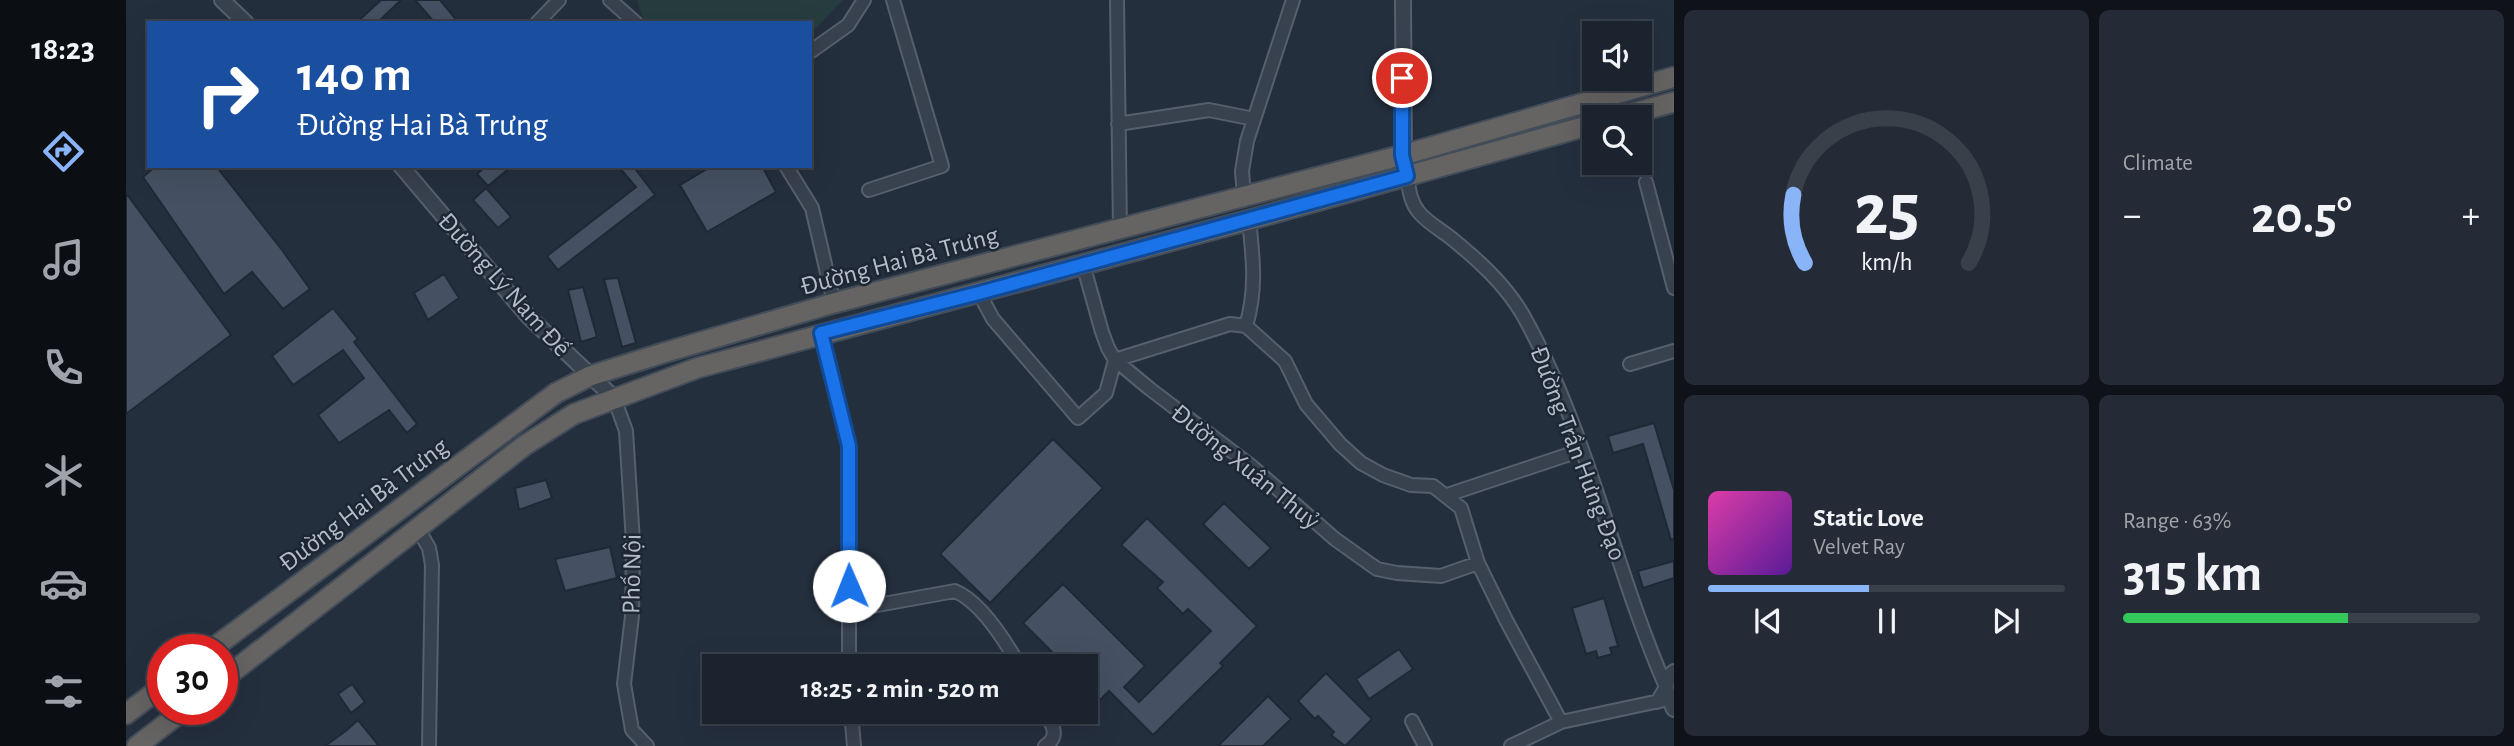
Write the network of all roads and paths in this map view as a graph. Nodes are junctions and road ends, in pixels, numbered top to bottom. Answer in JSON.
{"nodes":[{"id":1,"x":222,"y":0,"type":"edge"},
{"id":2,"x":559,"y":0,"type":"edge"},
{"id":3,"x":610,"y":0,"type":"edge"},
{"id":4,"x":864,"y":0,"type":"edge"},
{"id":5,"x":892,"y":0,"type":"edge"},
{"id":6,"x":1118,"y":0,"type":"edge"},
{"id":7,"x":1293,"y":0,"type":"edge"},
{"id":8,"x":1402,"y":0,"type":"edge"},
{"id":9,"x":244,"y":21,"type":"edge"},
{"id":10,"x":539,"y":21,"type":"edge"},
{"id":11,"x":634,"y":21,"type":"edge"},
{"id":12,"x":812,"y":51,"type":"edge"},
{"id":13,"x":1674,"y":77,"type":"edge"},
{"id":14,"x":1674,"y":102,"type":"edge"},
{"id":15,"x":1652,"y":108,"type":"edge"},
{"id":16,"x":1254,"y":119,"type":"junction"},
{"id":17,"x":1118,"y":124,"type":"junction"},
{"id":18,"x":1582,"y":127,"type":"edge"},
{"id":19,"x":1402,"y":155,"type":"junction"},
{"id":20,"x":403,"y":168,"type":"edge"},
{"id":21,"x":787,"y":168,"type":"edge"},
{"id":22,"x":1407,"y":176,"type":"junction"},
{"id":23,"x":1646,"y":183,"type":"dead end"},
{"id":24,"x":869,"y":190,"type":"dead end"},
{"id":25,"x":1244,"y":196,"type":"junction"},
{"id":26,"x":1249,"y":220,"type":"junction"},
{"id":27,"x":1120,"y":229,"type":"junction"},
{"id":28,"x":1674,"y":231,"type":"edge"},
{"id":29,"x":1661,"y":235,"type":"junction"},
{"id":30,"x":1083,"y":264,"type":"junction"},
{"id":31,"x":972,"y":267,"type":"junction"},
{"id":32,"x":1674,"y":288,"type":"edge"},
{"id":33,"x":979,"y":293,"type":"junction"},
{"id":34,"x":834,"y":303,"type":"junction"},
{"id":35,"x":1246,"y":326,"type":"junction"},
{"id":36,"x":821,"y":333,"type":"junction"},
{"id":37,"x":1674,"y":351,"type":"edge"},
{"id":38,"x":1115,"y":360,"type":"junction"},
{"id":39,"x":1630,"y":364,"type":"dead end"},
{"id":40,"x":590,"y":376,"type":"junction"},
{"id":41,"x":614,"y":398,"type":"junction"},
{"id":42,"x":1582,"y":450,"type":"junction"},
{"id":43,"x":1447,"y":495,"type":"junction"},
{"id":44,"x":400,"y":508,"type":"junction"},
{"id":45,"x":417,"y":527,"type":"junction"},
{"id":46,"x":1478,"y":564,"type":"junction"},
{"id":47,"x":850,"y":610,"type":"junction"},
{"id":48,"x":232,"y":634,"type":"edge"},
{"id":49,"x":1650,"y":651,"type":"junction"},
{"id":50,"x":849,"y":654,"type":"edge"},
{"id":51,"x":1013,"y":654,"type":"edge"},
{"id":52,"x":238,"y":667,"type":"edge"},
{"id":53,"x":1674,"y":670,"type":"edge"},
{"id":54,"x":147,"y":698,"type":"edge"},
{"id":55,"x":1668,"y":700,"type":"edge"},
{"id":56,"x":126,"y":714,"type":"edge"},
{"id":57,"x":1412,"y":721,"type":"dead end"},
{"id":58,"x":1561,"y":722,"type":"junction"},
{"id":59,"x":852,"y":724,"type":"edge"},
{"id":60,"x":1051,"y":724,"type":"edge"},
{"id":61,"x":164,"y":725,"type":"edge"},
{"id":62,"x":137,"y":746,"type":"edge"},
{"id":63,"x":429,"y":746,"type":"edge"},
{"id":64,"x":647,"y":746,"type":"edge"},
{"id":65,"x":854,"y":746,"type":"edge"},
{"id":66,"x":1045,"y":746,"type":"edge"},
{"id":67,"x":1425,"y":746,"type":"edge"},
{"id":68,"x":1511,"y":746,"type":"edge"}],
"edges":[{"from":1,"to":9,"type":"street"},
{"from":2,"to":10,"type":"street"},
{"from":3,"to":11,"type":"street"},
{"from":4,"to":12,"type":"street"},
{"from":5,"to":24,"type":"street"},
{"from":6,"to":17,"type":"street"},
{"from":7,"to":16,"type":"street"},
{"from":8,"to":19,"type":"street"},
{"from":13,"to":19,"type":"highway","name":"Đường Hai Bà Trưng"},
{"from":14,"to":15,"type":"highway"},
{"from":16,"to":17,"type":"street"},
{"from":16,"to":25,"type":"street"},
{"from":17,"to":27,"type":"street"},
{"from":18,"to":22,"type":"highway","name":"Đường Hai Bà Trưng"},
{"from":19,"to":22,"type":"street"},
{"from":19,"to":25,"type":"highway","name":"Đường Hai Bà Trưng"},
{"from":20,"to":40,"type":"street","name":"Đường Lý Nam Đế"},
{"from":21,"to":34,"type":"street"},
{"from":22,"to":26,"type":"highway","name":"Đường Hai Bà Trưng"},
{"from":22,"to":42,"type":"street","name":"Đường Trần Hưng Đạo"},
{"from":23,"to":29,"type":"street"},
{"from":25,"to":27,"type":"highway","name":"Đường Hai Bà Trưng"},
{"from":26,"to":30,"type":"highway","name":"Đường Hai Bà Trưng"},
{"from":26,"to":35,"type":"street"},
{"from":27,"to":31,"type":"highway","name":"Đường Hai Bà Trưng"},
{"from":28,"to":29,"type":"street"},
{"from":29,"to":32,"type":"street"},
{"from":30,"to":33,"type":"highway","name":"Đường Hai Bà Trưng"},
{"from":30,"to":38,"type":"street","name":"Đường Xuân Thuỷ"},
{"from":31,"to":33,"type":"highway"},
{"from":31,"to":34,"type":"highway","name":"Đường Hai Bà Trưng"},
{"from":33,"to":36,"type":"highway","name":"Đường Hai Bà Trưng"},
{"from":33,"to":38,"type":"street"},
{"from":34,"to":40,"type":"highway","name":"Đường Hai Bà Trưng"},
{"from":35,"to":38,"type":"street"},
{"from":35,"to":43,"type":"street"},
{"from":36,"to":41,"type":"highway","name":"Đường Hai Bà Trưng"},
{"from":36,"to":47,"type":"street"},
{"from":37,"to":39,"type":"street"},
{"from":38,"to":46,"type":"street","name":"Đường Xuân Thuỷ"},
{"from":40,"to":41,"type":"street","name":"Đường Lý Nam Đế"},
{"from":40,"to":44,"type":"highway","name":"Đường Hai Bà Trưng"},
{"from":41,"to":45,"type":"highway","name":"Đường Hai Bà Trưng"},
{"from":41,"to":64,"type":"street","name":"Phố Nội"},
{"from":42,"to":43,"type":"street"},
{"from":42,"to":49,"type":"street","name":"Đường Trần Hưng Đạo"},
{"from":43,"to":46,"type":"street"},
{"from":44,"to":45,"type":"highway"},
{"from":44,"to":48,"type":"highway","name":"Đường Hai Bà Trưng"},
{"from":45,"to":52,"type":"highway","name":"Đường Hai Bà Trưng"},
{"from":45,"to":63,"type":"street"},
{"from":46,"to":58,"type":"street"},
{"from":47,"to":50,"type":"street"},
{"from":47,"to":51,"type":"street"},
{"from":49,"to":53,"type":"street"},
{"from":49,"to":55,"type":"street","name":"Đường Trần Hưng Đạo"},
{"from":53,"to":55,"type":"street"},
{"from":54,"to":56,"type":"highway"},
{"from":55,"to":58,"type":"street"},
{"from":57,"to":67,"type":"street"},
{"from":58,"to":68,"type":"street"},
{"from":59,"to":65,"type":"street"},
{"from":60,"to":66,"type":"street"},
{"from":61,"to":62,"type":"highway"}]}
